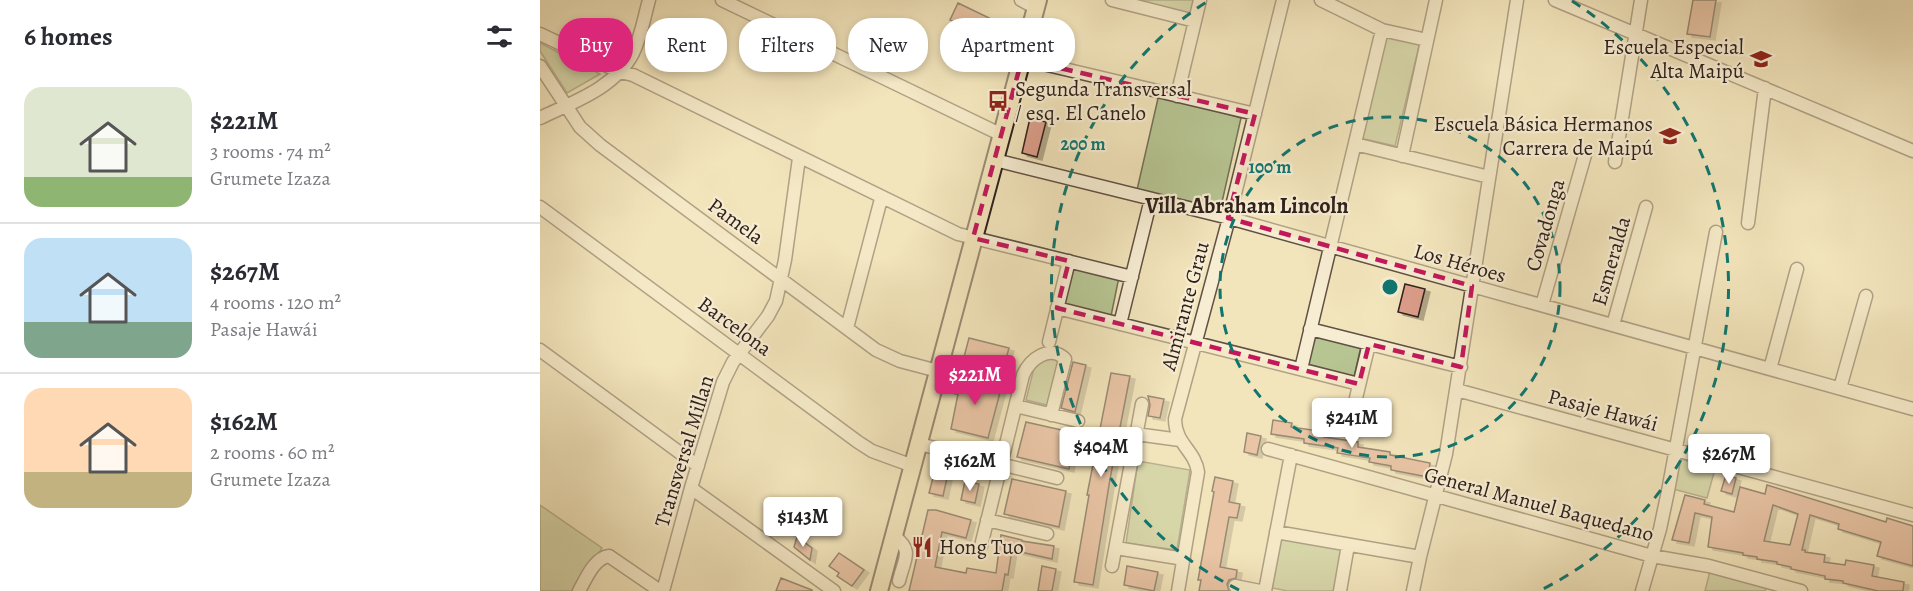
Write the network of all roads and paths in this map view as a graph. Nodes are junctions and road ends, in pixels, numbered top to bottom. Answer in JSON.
{"nodes":[{"id":1,"x":649,"y":0,"type":"edge"},
{"id":2,"x":722,"y":0,"type":"edge"},
{"id":3,"x":1112,"y":0,"type":"edge"},
{"id":4,"x":1200,"y":0,"type":"edge"},
{"id":5,"x":1283,"y":0,"type":"edge"},
{"id":6,"x":1321,"y":0,"type":"edge"},
{"id":7,"x":1436,"y":0,"type":"edge"},
{"id":8,"x":1517,"y":0,"type":"edge"},
{"id":9,"x":1555,"y":0,"type":"edge"},
{"id":10,"x":1641,"y":0,"type":"edge"},
{"id":11,"x":1032,"y":2,"type":"edge"},
{"id":12,"x":1135,"y":3,"type":"edge"},
{"id":13,"x":1029,"y":18,"type":"edge"},
{"id":14,"x":1195,"y":21,"type":"junction"},
{"id":15,"x":1382,"y":30,"type":"junction"},
{"id":16,"x":540,"y":34,"type":"edge"},
{"id":17,"x":1635,"y":34,"type":"junction"},
{"id":18,"x":1427,"y":40,"type":"junction"},
{"id":19,"x":558,"y":43,"type":"edge"},
{"id":20,"x":633,"y":51,"type":"edge"},
{"id":21,"x":540,"y":66,"type":"edge"},
{"id":22,"x":620,"y":72,"type":"joint"},
{"id":23,"x":1019,"y":72,"type":"edge"},
{"id":24,"x":1075,"y":72,"type":"edge"},
{"id":25,"x":1765,"y":88,"type":"junction"},
{"id":26,"x":1177,"y":96,"type":"junction"},
{"id":27,"x":565,"y":105,"type":"junction"},
{"id":28,"x":1255,"y":114,"type":"junction"},
{"id":29,"x":540,"y":118,"type":"edge"},
{"id":30,"x":1002,"y":135,"type":"junction"},
{"id":31,"x":1355,"y":144,"type":"junction"},
{"id":32,"x":1913,"y":151,"type":"edge"},
{"id":33,"x":1586,"y":155,"type":"dead end"},
{"id":34,"x":1402,"y":156,"type":"junction"},
{"id":35,"x":799,"y":158,"type":"junction"},
{"id":36,"x":995,"y":160,"type":"junction"},
{"id":37,"x":1615,"y":162,"type":"dead end"},
{"id":38,"x":1489,"y":177,"type":"junction"},
{"id":39,"x":881,"y":199,"type":"junction"},
{"id":40,"x":1151,"y":199,"type":"junction"},
{"id":41,"x":540,"y":207,"type":"edge"},
{"id":42,"x":1646,"y":207,"type":"dead end"},
{"id":43,"x":1229,"y":218,"type":"junction"},
{"id":44,"x":1748,"y":223,"type":"dead end"},
{"id":45,"x":1716,"y":232,"type":"dead end"},
{"id":46,"x":973,"y":238,"type":"junction"},
{"id":47,"x":1330,"y":246,"type":"junction"},
{"id":48,"x":1069,"y":261,"type":"junction"},
{"id":49,"x":1797,"y":269,"type":"dead end"},
{"id":50,"x":1132,"y":277,"type":"junction"},
{"id":51,"x":781,"y":278,"type":"junction"},
{"id":52,"x":1472,"y":286,"type":"junction"},
{"id":53,"x":1866,"y":296,"type":"dead end"},
{"id":54,"x":1542,"y":305,"type":"junction"},
{"id":55,"x":1057,"y":308,"type":"junction"},
{"id":56,"x":1120,"y":324,"type":"junction"},
{"id":57,"x":1613,"y":325,"type":"junction"},
{"id":58,"x":847,"y":328,"type":"junction"},
{"id":59,"x":1310,"y":329,"type":"junction"},
{"id":60,"x":1049,"y":342,"type":"dead end"},
{"id":61,"x":1195,"y":343,"type":"junction"},
{"id":62,"x":1369,"y":344,"type":"junction"},
{"id":63,"x":1694,"y":347,"type":"junction"},
{"id":64,"x":540,"y":350,"type":"edge"},
{"id":65,"x":740,"y":353,"type":"junction"},
{"id":66,"x":1455,"y":366,"type":"junction"},
{"id":67,"x":1301,"y":369,"type":"junction"},
{"id":68,"x":1770,"y":369,"type":"junction"},
{"id":69,"x":938,"y":371,"type":"junction"},
{"id":70,"x":1359,"y":384,"type":"junction"},
{"id":71,"x":1839,"y":388,"type":"junction"},
{"id":72,"x":1457,"y":390,"type":"junction"},
{"id":73,"x":1142,"y":404,"type":"dead end"},
{"id":74,"x":1912,"y":405,"type":"edge"},
{"id":75,"x":1016,"y":406,"type":"junction"},
{"id":76,"x":1051,"y":415,"type":"junction"},
{"id":77,"x":1078,"y":421,"type":"dead end"},
{"id":78,"x":1350,"y":423,"type":"dead end"},
{"id":79,"x":1136,"y":434,"type":"junction"},
{"id":80,"x":1180,"y":440,"type":"junction"},
{"id":81,"x":919,"y":444,"type":"junction"},
{"id":82,"x":1268,"y":449,"type":"dead end"},
{"id":83,"x":1675,"y":450,"type":"junction"},
{"id":84,"x":1291,"y":455,"type":"junction"},
{"id":85,"x":1001,"y":464,"type":"junction"},
{"id":86,"x":698,"y":466,"type":"junction"},
{"id":87,"x":913,"y":466,"type":"junction"},
{"id":88,"x":1057,"y":478,"type":"dead end"},
{"id":89,"x":691,"y":488,"type":"junction"},
{"id":90,"x":1436,"y":496,"type":"junction"},
{"id":91,"x":1913,"y":515,"type":"edge"},
{"id":92,"x":987,"y":520,"type":"junction"},
{"id":93,"x":1276,"y":532,"type":"junction"},
{"id":94,"x":1047,"y":534,"type":"dead end"},
{"id":95,"x":1348,"y":544,"type":"junction"},
{"id":96,"x":981,"y":546,"type":"dead end"},
{"id":97,"x":1116,"y":548,"type":"junction"},
{"id":98,"x":1652,"y":556,"type":"junction"},
{"id":99,"x":1420,"y":557,"type":"junction"},
{"id":100,"x":1184,"y":559,"type":"junction"},
{"id":101,"x":1112,"y":567,"type":"dead end"},
{"id":102,"x":891,"y":584,"type":"edge"},
{"id":103,"x":1235,"y":586,"type":"dead end"},
{"id":104,"x":579,"y":591,"type":"edge"},
{"id":105,"x":662,"y":591,"type":"edge"},
{"id":106,"x":834,"y":591,"type":"edge"},
{"id":107,"x":1178,"y":591,"type":"edge"},
{"id":108,"x":1260,"y":591,"type":"edge"},
{"id":109,"x":1265,"y":591,"type":"edge"},
{"id":110,"x":1340,"y":591,"type":"edge"},
{"id":111,"x":1413,"y":591,"type":"edge"},
{"id":112,"x":1641,"y":591,"type":"edge"},
{"id":113,"x":1801,"y":591,"type":"edge"}],
"edges":[{"from":1,"to":20,"type":"street"},
{"from":2,"to":30,"type":"street"},
{"from":3,"to":12,"type":"street"},
{"from":4,"to":14,"type":"street"},
{"from":5,"to":28,"type":"street","name":"Almirante Grau"},
{"from":6,"to":15,"type":"street"},
{"from":7,"to":18,"type":"street"},
{"from":8,"to":38,"type":"street"},
{"from":9,"to":17,"type":"street"},
{"from":10,"to":17,"type":"street"},
{"from":11,"to":13,"type":"main road"},
{"from":12,"to":14,"type":"street"},
{"from":14,"to":26,"type":"street"},
{"from":15,"to":18,"type":"street"},
{"from":15,"to":31,"type":"street"},
{"from":16,"to":19,"type":"street"},
{"from":17,"to":25,"type":"street"},
{"from":17,"to":37,"type":"street"},
{"from":18,"to":34,"type":"street"},
{"from":21,"to":27,"type":"street","name":"Pamela"},
{"from":22,"to":27,"type":"street"},
{"from":22,"to":35,"type":"street"},
{"from":23,"to":30,"type":"main road"},
{"from":24,"to":26,"type":"street"},
{"from":25,"to":32,"type":"street"},
{"from":25,"to":44,"type":"street"},
{"from":26,"to":28,"type":"street"},
{"from":27,"to":29,"type":"street"},
{"from":27,"to":51,"type":"street","name":"Pamela"},
{"from":28,"to":43,"type":"street","name":"Almirante Grau"},
{"from":30,"to":36,"type":"main road"},
{"from":31,"to":34,"type":"street"},
{"from":31,"to":47,"type":"street"},
{"from":33,"to":54,"type":"street","name":"Covadonga"},
{"from":34,"to":38,"type":"street"},
{"from":35,"to":39,"type":"street"},
{"from":35,"to":51,"type":"street","name":"Transversal Millan"},
{"from":36,"to":40,"type":"street","name":"Los Héroes"},
{"from":36,"to":46,"type":"main road"},
{"from":38,"to":52,"type":"street"},
{"from":39,"to":46,"type":"street"},
{"from":39,"to":58,"type":"street"},
{"from":40,"to":43,"type":"street","name":"Los Héroes"},
{"from":40,"to":50,"type":"street"},
{"from":41,"to":65,"type":"street","name":"Barcelona"},
{"from":42,"to":57,"type":"street","name":"Esmeralda"},
{"from":43,"to":47,"type":"street","name":"Los Héroes"},
{"from":43,"to":61,"type":"street","name":"Almirante Grau"},
{"from":45,"to":63,"type":"street"},
{"from":46,"to":48,"type":"street"},
{"from":46,"to":69,"type":"main road"},
{"from":47,"to":52,"type":"street","name":"Los Héroes"},
{"from":47,"to":59,"type":"street"},
{"from":48,"to":50,"type":"street"},
{"from":48,"to":55,"type":"street"},
{"from":49,"to":68,"type":"street"},
{"from":50,"to":56,"type":"street"},
{"from":51,"to":58,"type":"street","name":"Pamela"},
{"from":51,"to":65,"type":"street","name":"Transversal Millan"},
{"from":52,"to":54,"type":"street","name":"Los Héroes"},
{"from":52,"to":66,"type":"street"},
{"from":53,"to":71,"type":"street"},
{"from":54,"to":57,"type":"street","name":"Los Héroes"},
{"from":55,"to":56,"type":"street"},
{"from":55,"to":60,"type":"street"},
{"from":56,"to":61,"type":"street"},
{"from":57,"to":63,"type":"street","name":"Los Héroes"},
{"from":58,"to":69,"type":"street","name":"Pamela"},
{"from":59,"to":62,"type":"street"},
{"from":59,"to":67,"type":"street"},
{"from":61,"to":67,"type":"street"},
{"from":61,"to":80,"type":"street","name":"Almirante Grau"},
{"from":62,"to":66,"type":"street"},
{"from":62,"to":70,"type":"street"},
{"from":63,"to":68,"type":"street","name":"Los Héroes"},
{"from":63,"to":83,"type":"street"},
{"from":64,"to":86,"type":"street"},
{"from":65,"to":86,"type":"street","name":"Transversal Millan"},
{"from":65,"to":87,"type":"street","name":"Barcelona"},
{"from":66,"to":72,"type":"street"},
{"from":67,"to":70,"type":"street"},
{"from":68,"to":71,"type":"street","name":"Los Héroes"},
{"from":69,"to":81,"type":"main road"},
{"from":70,"to":78,"type":"street"},
{"from":71,"to":74,"type":"street","name":"Los Héroes"},
{"from":72,"to":83,"type":"street","name":"Pasaje Hawái"},
{"from":72,"to":90,"type":"street"},
{"from":73,"to":79,"type":"street"},
{"from":75,"to":76,"type":"street"},
{"from":75,"to":76,"type":"street"},
{"from":75,"to":85,"type":"street"},
{"from":76,"to":77,"type":"street"},
{"from":79,"to":80,"type":"street"},
{"from":79,"to":97,"type":"street"},
{"from":80,"to":100,"type":"street"},
{"from":81,"to":85,"type":"street"},
{"from":81,"to":87,"type":"main road"},
{"from":82,"to":84,"type":"street","name":"General Manuel Baquedano"},
{"from":83,"to":91,"type":"street","name":"Pasaje Hawái"},
{"from":83,"to":98,"type":"street"},
{"from":84,"to":90,"type":"street","name":"General Manuel Baquedano"},
{"from":84,"to":93,"type":"street"},
{"from":85,"to":88,"type":"street"},
{"from":85,"to":92,"type":"street"},
{"from":86,"to":89,"type":"street","name":"Transversal Millan"},
{"from":87,"to":102,"type":"main road"},
{"from":89,"to":105,"type":"street","name":"Transversal Millan"},
{"from":89,"to":106,"type":"street"},
{"from":90,"to":98,"type":"street","name":"General Manuel Baquedano"},
{"from":90,"to":99,"type":"street"},
{"from":92,"to":94,"type":"street"},
{"from":92,"to":96,"type":"street"},
{"from":93,"to":95,"type":"street"},
{"from":93,"to":109,"type":"street"},
{"from":95,"to":99,"type":"street"},
{"from":95,"to":110,"type":"street"},
{"from":97,"to":100,"type":"street"},
{"from":97,"to":101,"type":"street"},
{"from":98,"to":112,"type":"street"},
{"from":98,"to":113,"type":"street","name":"General Manuel Baquedano"},
{"from":99,"to":111,"type":"street"},
{"from":100,"to":107,"type":"street"},
{"from":103,"to":108,"type":"street"},
{"from":104,"to":105,"type":"street"}]}
